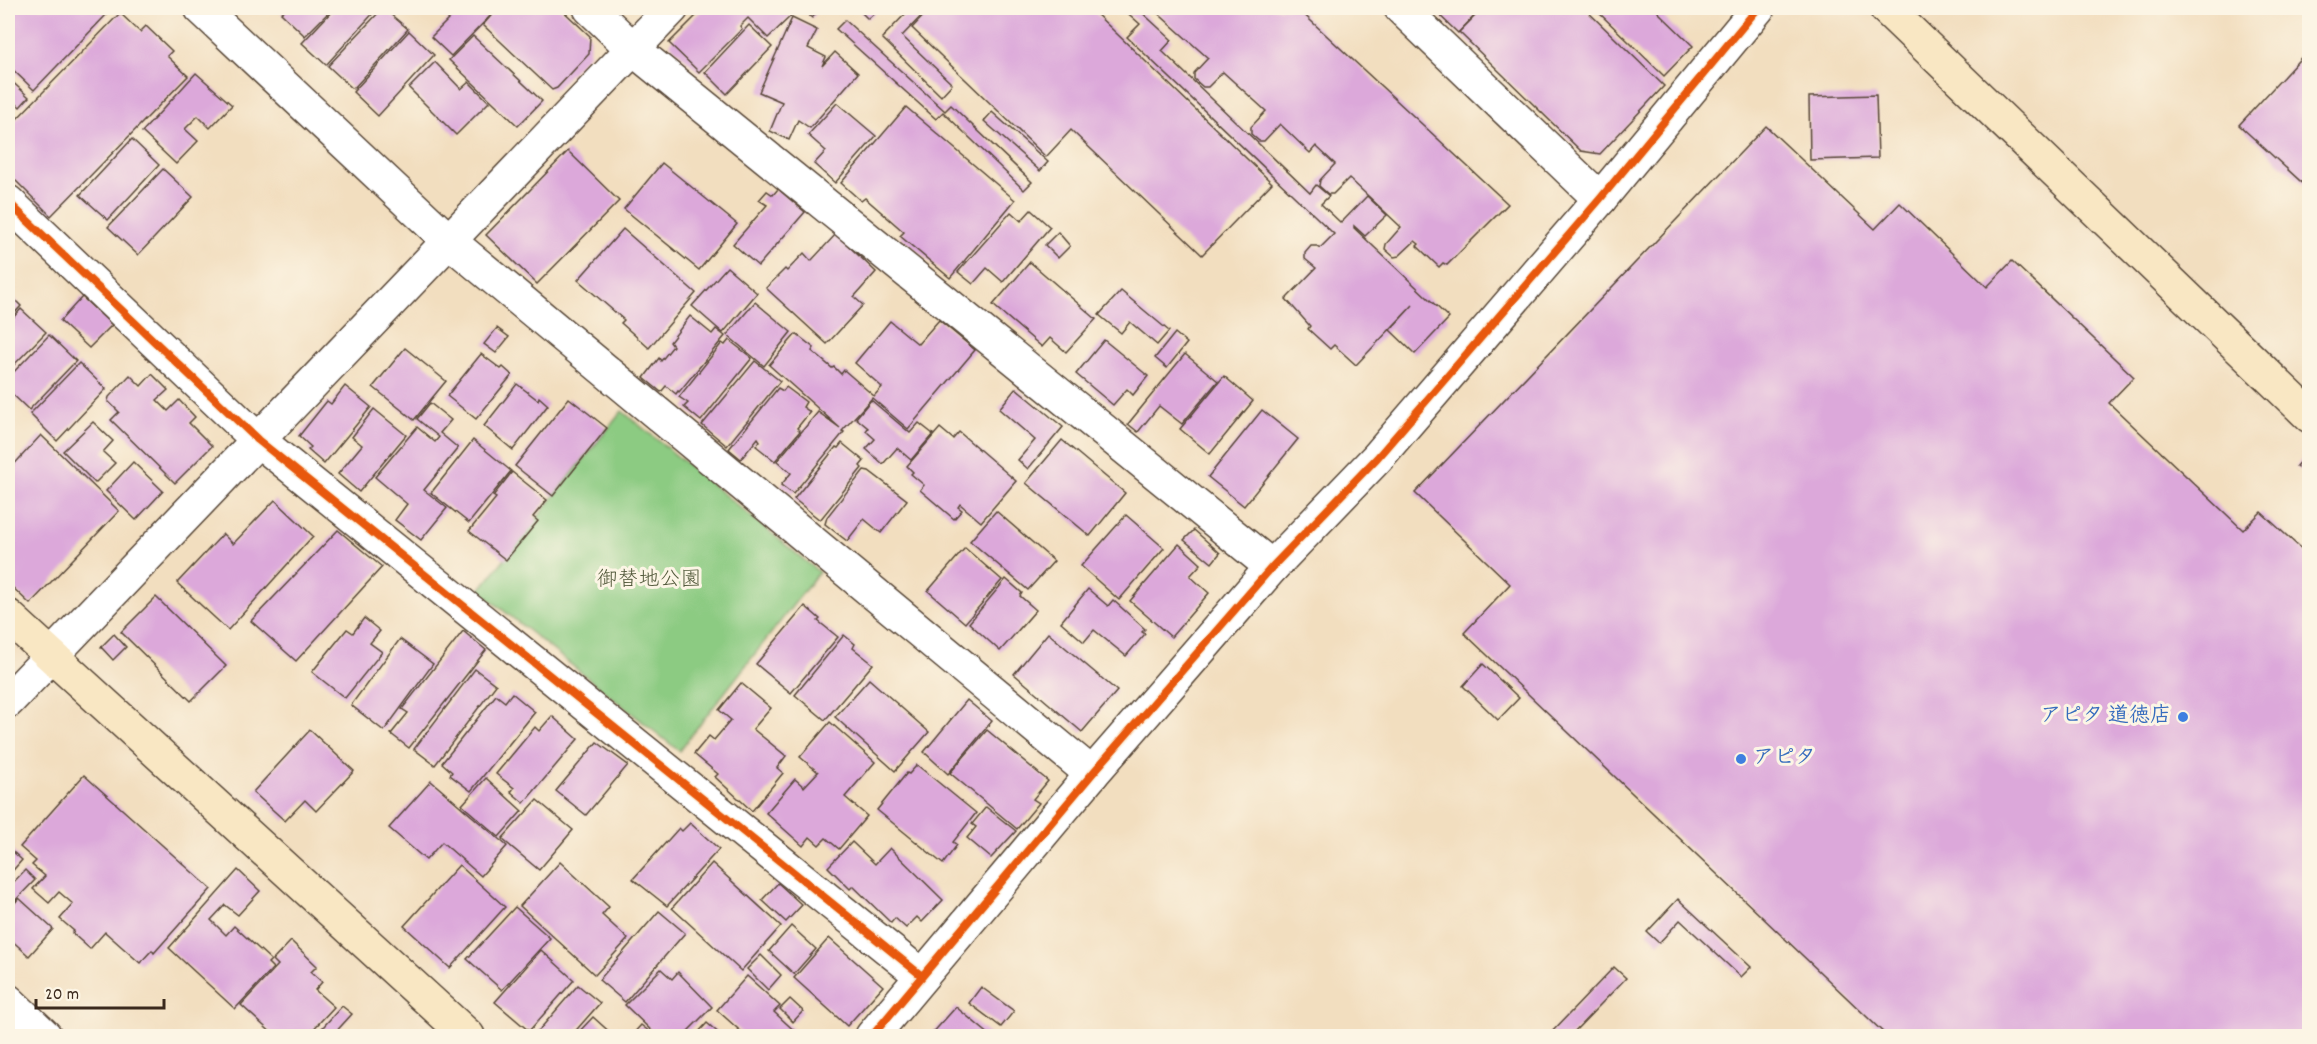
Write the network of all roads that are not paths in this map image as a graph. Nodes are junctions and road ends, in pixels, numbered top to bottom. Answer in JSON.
{"nodes":[{"id":1,"x":201,"y":8,"type":"edge"},
{"id":2,"x":591,"y":8,"type":"edge"},
{"id":3,"x":672,"y":8,"type":"edge"},
{"id":4,"x":1401,"y":8,"type":"edge"},
{"id":5,"x":1758,"y":8,"type":"edge"},
{"id":6,"x":1886,"y":8,"type":"edge"},
{"id":7,"x":633,"y":49,"type":"junction"},
{"id":8,"x":1600,"y":199,"type":"junction"},
{"id":9,"x":8,"y":202,"type":"edge"},
{"id":10,"x":448,"y":240,"type":"junction"},
{"id":11,"x":2310,"y":416,"type":"edge"},
{"id":12,"x":258,"y":440,"type":"junction"},
{"id":13,"x":1272,"y":567,"type":"junction"},
{"id":14,"x":8,"y":616,"type":"edge"},
{"id":15,"x":50,"y":655,"type":"junction"},
{"id":16,"x":8,"y":700,"type":"edge"},
{"id":17,"x":1092,"y":774,"type":"junction"},
{"id":18,"x":922,"y":976,"type":"junction"},
{"id":19,"x":8,"y":1001,"type":"edge"},
{"id":20,"x":45,"y":1036,"type":"edge"},
{"id":21,"x":468,"y":1036,"type":"edge"},
{"id":22,"x":872,"y":1036,"type":"edge"}],
"edges":[{"from":1,"to":10,"type":"street"},
{"from":2,"to":7,"type":"street"},
{"from":3,"to":7,"type":"street"},
{"from":4,"to":8,"type":"street"},
{"from":5,"to":8,"type":"street"},
{"from":6,"to":11,"type":"street"},
{"from":7,"to":10,"type":"street"},
{"from":7,"to":13,"type":"street"},
{"from":8,"to":13,"type":"street"},
{"from":9,"to":12,"type":"street"},
{"from":10,"to":12,"type":"street"},
{"from":10,"to":17,"type":"street"},
{"from":12,"to":15,"type":"street"},
{"from":12,"to":18,"type":"street"},
{"from":13,"to":17,"type":"street"},
{"from":14,"to":15,"type":"street"},
{"from":15,"to":16,"type":"street"},
{"from":15,"to":21,"type":"street"},
{"from":17,"to":18,"type":"street"},
{"from":18,"to":22,"type":"street"},
{"from":19,"to":20,"type":"street"}]}
